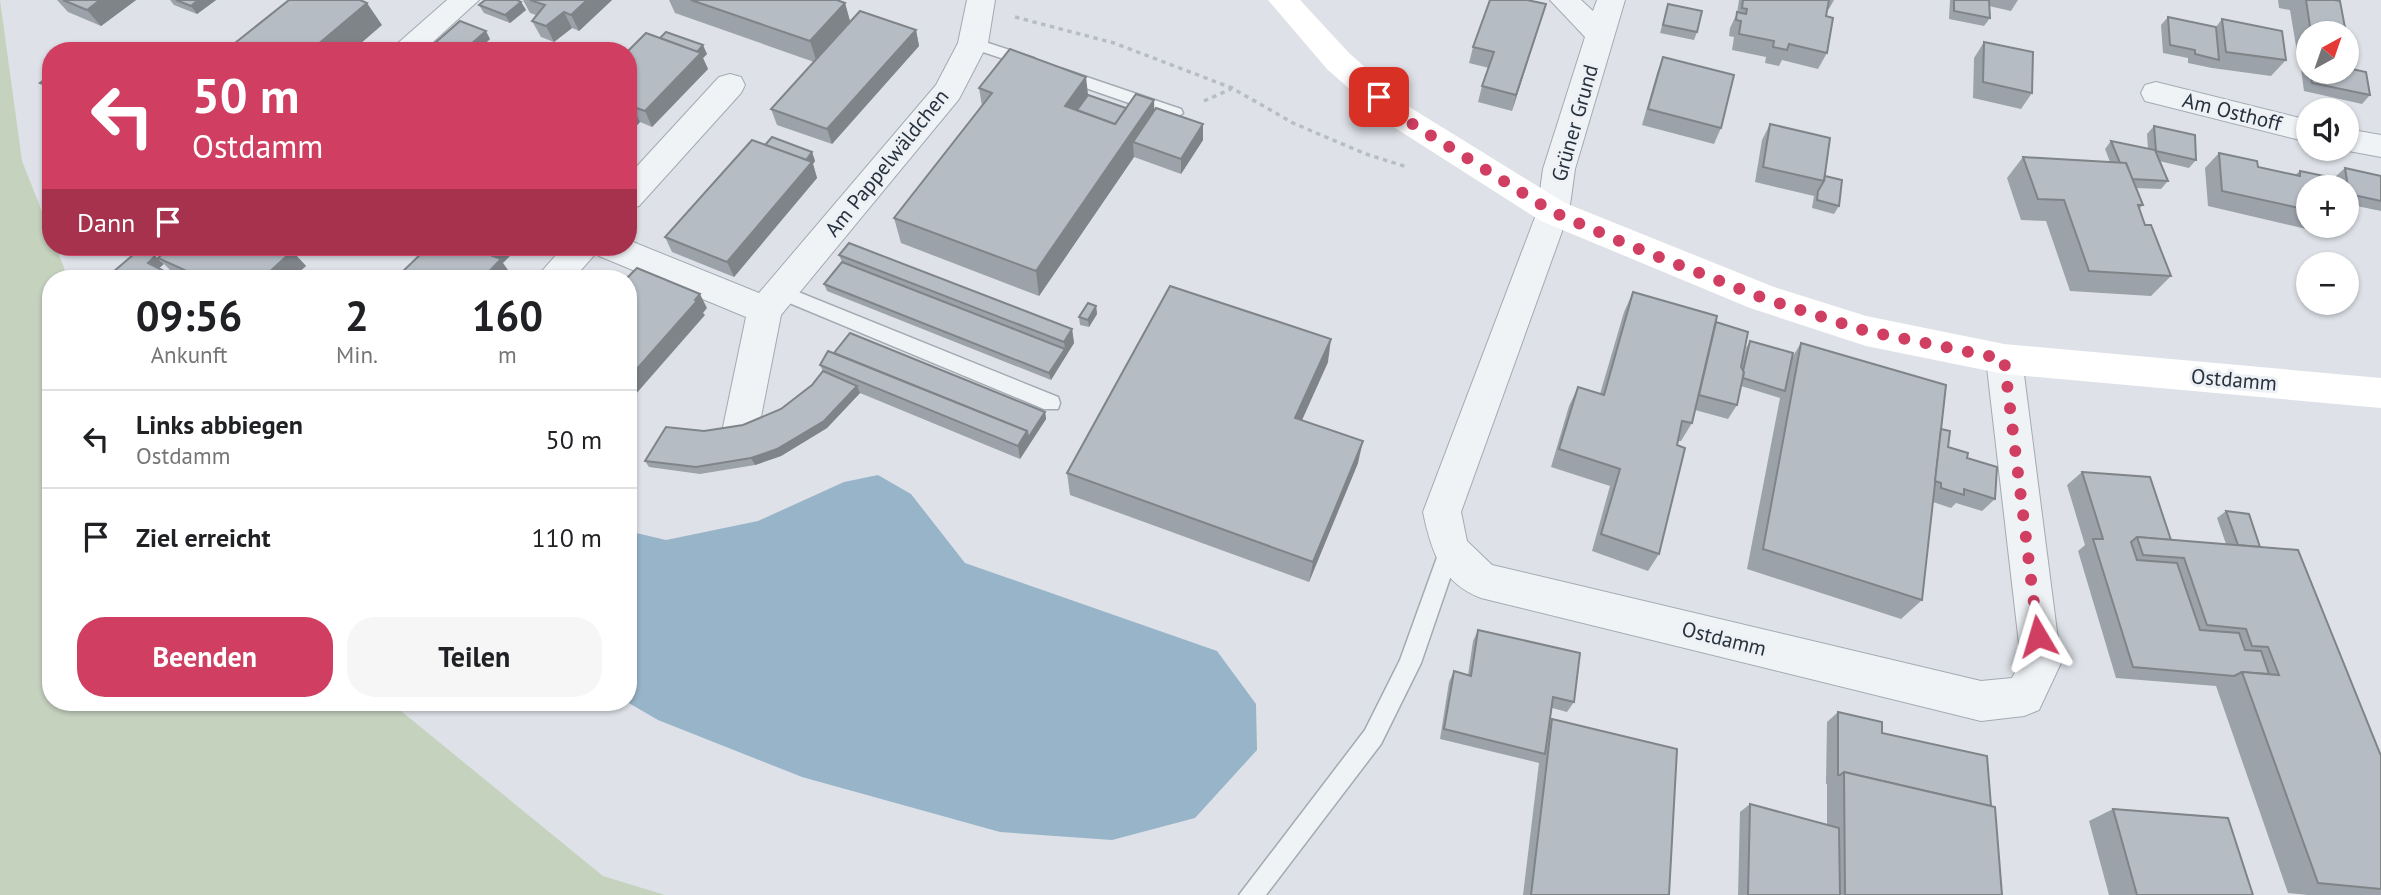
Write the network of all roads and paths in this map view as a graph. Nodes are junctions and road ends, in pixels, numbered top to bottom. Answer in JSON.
{"nodes":[{"id":1,"x":465,"y":0,"type":"edge"},
{"id":2,"x":1283,"y":0,"type":"edge"},
{"id":3,"x":1564,"y":0,"type":"edge"},
{"id":4,"x":1611,"y":0,"type":"edge"},
{"id":5,"x":978,"y":18,"type":"edge"},
{"id":6,"x":1600,"y":35,"type":"junction"},
{"id":7,"x":415,"y":42,"type":"edge"},
{"id":8,"x":730,"y":85,"type":"dead end"},
{"id":9,"x":2156,"y":93,"type":"dead end"},
{"id":10,"x":1175,"y":113,"type":"edge"},
{"id":11,"x":2296,"y":128,"type":"edge"},
{"id":12,"x":2359,"y":141,"type":"edge"},
{"id":13,"x":2381,"y":146,"type":"edge"},
{"id":14,"x":1415,"y":170,"type":"dead end"},
{"id":15,"x":637,"y":187,"type":"edge"},
{"id":16,"x":1553,"y":212,"type":"junction"},
{"id":17,"x":574,"y":256,"type":"edge"},
{"id":18,"x":637,"y":256,"type":"edge"},
{"id":19,"x":561,"y":270,"type":"edge"},
{"id":20,"x":773,"y":301,"type":"junction"},
{"id":21,"x":2004,"y":359,"type":"junction"},
{"id":22,"x":2381,"y":393,"type":"edge"},
{"id":23,"x":1051,"y":404,"type":"dead end"},
{"id":24,"x":741,"y":427,"type":"edge"},
{"id":25,"x":1450,"y":549,"type":"junction"},
{"id":26,"x":1251,"y":895,"type":"edge"}],
"edges":[{"from":1,"to":7,"type":"street"},
{"from":2,"to":16,"type":"street","name":"Ostdamm"},
{"from":3,"to":6,"type":"street","name":"Grüner Grund"},
{"from":4,"to":6,"type":"street","name":"Grüner Grund"},
{"from":5,"to":10,"type":"lane"},
{"from":5,"to":14,"type":"path"},
{"from":5,"to":20,"type":"street","name":"Am Pappelwäldchen"},
{"from":6,"to":16,"type":"street","name":"Grüner Grund"},
{"from":8,"to":15,"type":"street"},
{"from":9,"to":11,"type":"street","name":"Am Osthoff"},
{"from":12,"to":13,"type":"street"},
{"from":16,"to":21,"type":"street","name":"Ostdamm"},
{"from":16,"to":25,"type":"street"},
{"from":17,"to":19,"type":"street"},
{"from":18,"to":20,"type":"street"},
{"from":20,"to":23,"type":"lane"},
{"from":20,"to":24,"type":"street","name":"Am Pappelwäldchen"},
{"from":21,"to":22,"type":"street","name":"Ostdamm"},
{"from":21,"to":25,"type":"street","name":"Ostdamm"},
{"from":25,"to":26,"type":"lane"}]}
